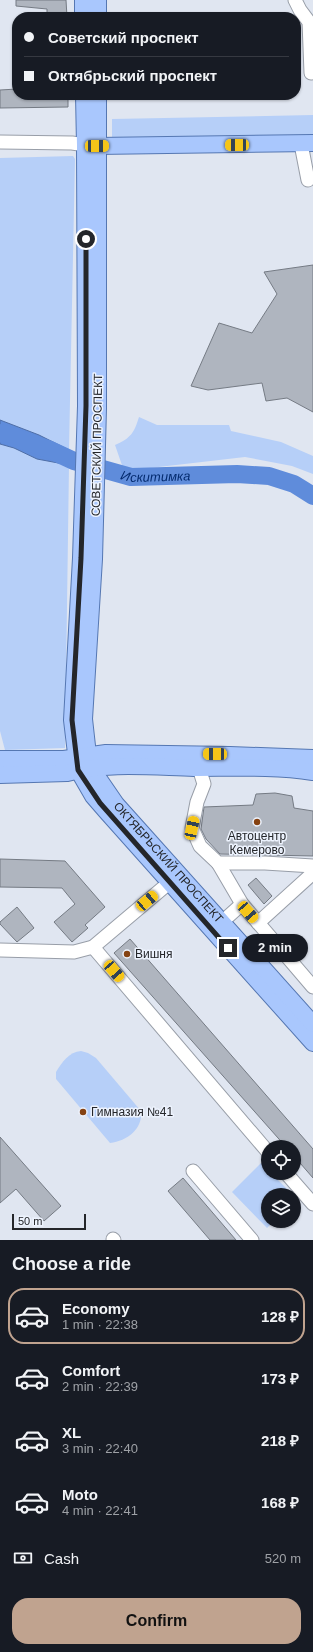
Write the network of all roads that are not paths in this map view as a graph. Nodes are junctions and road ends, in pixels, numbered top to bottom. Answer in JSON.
{"nodes":[{"id":1,"x":83,"y":0,"type":"edge"},
{"id":2,"x":98,"y":0,"type":"edge"},
{"id":3,"x":295,"y":0,"type":"edge"},
{"id":4,"x":83,"y":12,"type":"edge"},
{"id":5,"x":98,"y":12,"type":"edge"},
{"id":6,"x":311,"y":73,"type":"dead end"},
{"id":7,"x":85,"y":100,"type":"edge"},
{"id":8,"x":97,"y":100,"type":"edge"},
{"id":9,"x":0,"y":142,"type":"edge"},
{"id":10,"x":307,"y":144,"type":"edge"},
{"id":11,"x":91,"y":145,"type":"junction"},
{"id":12,"x":308,"y":180,"type":"dead end"},
{"id":13,"x":313,"y":758,"type":"edge"},
{"id":14,"x":0,"y":759,"type":"edge"},
{"id":15,"x":83,"y":763,"type":"junction"},
{"id":16,"x":199,"y":768,"type":"junction"},
{"id":17,"x":313,"y":772,"type":"edge"},
{"id":18,"x":0,"y":775,"type":"edge"},
{"id":19,"x":218,"y":863,"type":"junction"},
{"id":20,"x":313,"y":866,"type":"edge"},
{"id":21,"x":313,"y":873,"type":"edge"},
{"id":22,"x":170,"y":882,"type":"junction"},
{"id":23,"x":242,"y":904,"type":"junction"},
{"id":24,"x":222,"y":922,"type":"junction"},
{"id":25,"x":258,"y":923,"type":"junction"},
{"id":26,"x":94,"y":947,"type":"junction"},
{"id":27,"x":0,"y":950,"type":"edge"},
{"id":28,"x":313,"y":986,"type":"edge"},
{"id":29,"x":313,"y":1024,"type":"edge"},
{"id":30,"x":313,"y":1043,"type":"edge"},
{"id":31,"x":261,"y":1144,"type":"edge"},
{"id":32,"x":193,"y":1171,"type":"dead end"},
{"id":33,"x":292,"y":1180,"type":"edge"},
{"id":34,"x":313,"y":1204,"type":"edge"},
{"id":35,"x":252,"y":1240,"type":"edge"}],
"edges":[{"from":1,"to":4,"type":"main road"},
{"from":2,"to":5,"type":"main road"},
{"from":3,"to":6,"type":"street"},
{"from":7,"to":11,"type":"main road","name":"СОВЕТСКИЙ ПРОСПЕКТ"},
{"from":8,"to":11,"type":"main road","name":"СОВЕТСКИЙ ПРОСПЕКТ"},
{"from":9,"to":11,"type":"street"},
{"from":10,"to":11,"type":"main road"},
{"from":10,"to":12,"type":"street"},
{"from":11,"to":15,"type":"main road","name":"СОВЕТСКИЙ ПРОСПЕКТ"},
{"from":13,"to":15,"type":"main road"},
{"from":14,"to":15,"type":"main road"},
{"from":15,"to":16,"type":"main road"},
{"from":15,"to":18,"type":"main road"},
{"from":15,"to":22,"type":"main road","name":"ОКТЯБРЬСКИЙ ПРОСПЕКТ"},
{"from":15,"to":24,"type":"main road","name":"ОКТЯБРЬСКИЙ ПРОСПЕКТ"},
{"from":16,"to":17,"type":"main road"},
{"from":16,"to":19,"type":"street"},
{"from":19,"to":20,"type":"street"},
{"from":19,"to":23,"type":"street"},
{"from":21,"to":25,"type":"street"},
{"from":22,"to":26,"type":"street"},
{"from":22,"to":30,"type":"main road","name":"ОКТЯБРЬСКИЙ ПРОСПЕКТ"},
{"from":23,"to":24,"type":"street"},
{"from":23,"to":25,"type":"street"},
{"from":24,"to":29,"type":"main road","name":"ОКТЯБРЬСКИЙ ПРОСПЕКТ"},
{"from":25,"to":28,"type":"street"},
{"from":26,"to":27,"type":"street"},
{"from":26,"to":31,"type":"street"},
{"from":32,"to":35,"type":"street"},
{"from":33,"to":34,"type":"street"}]}
